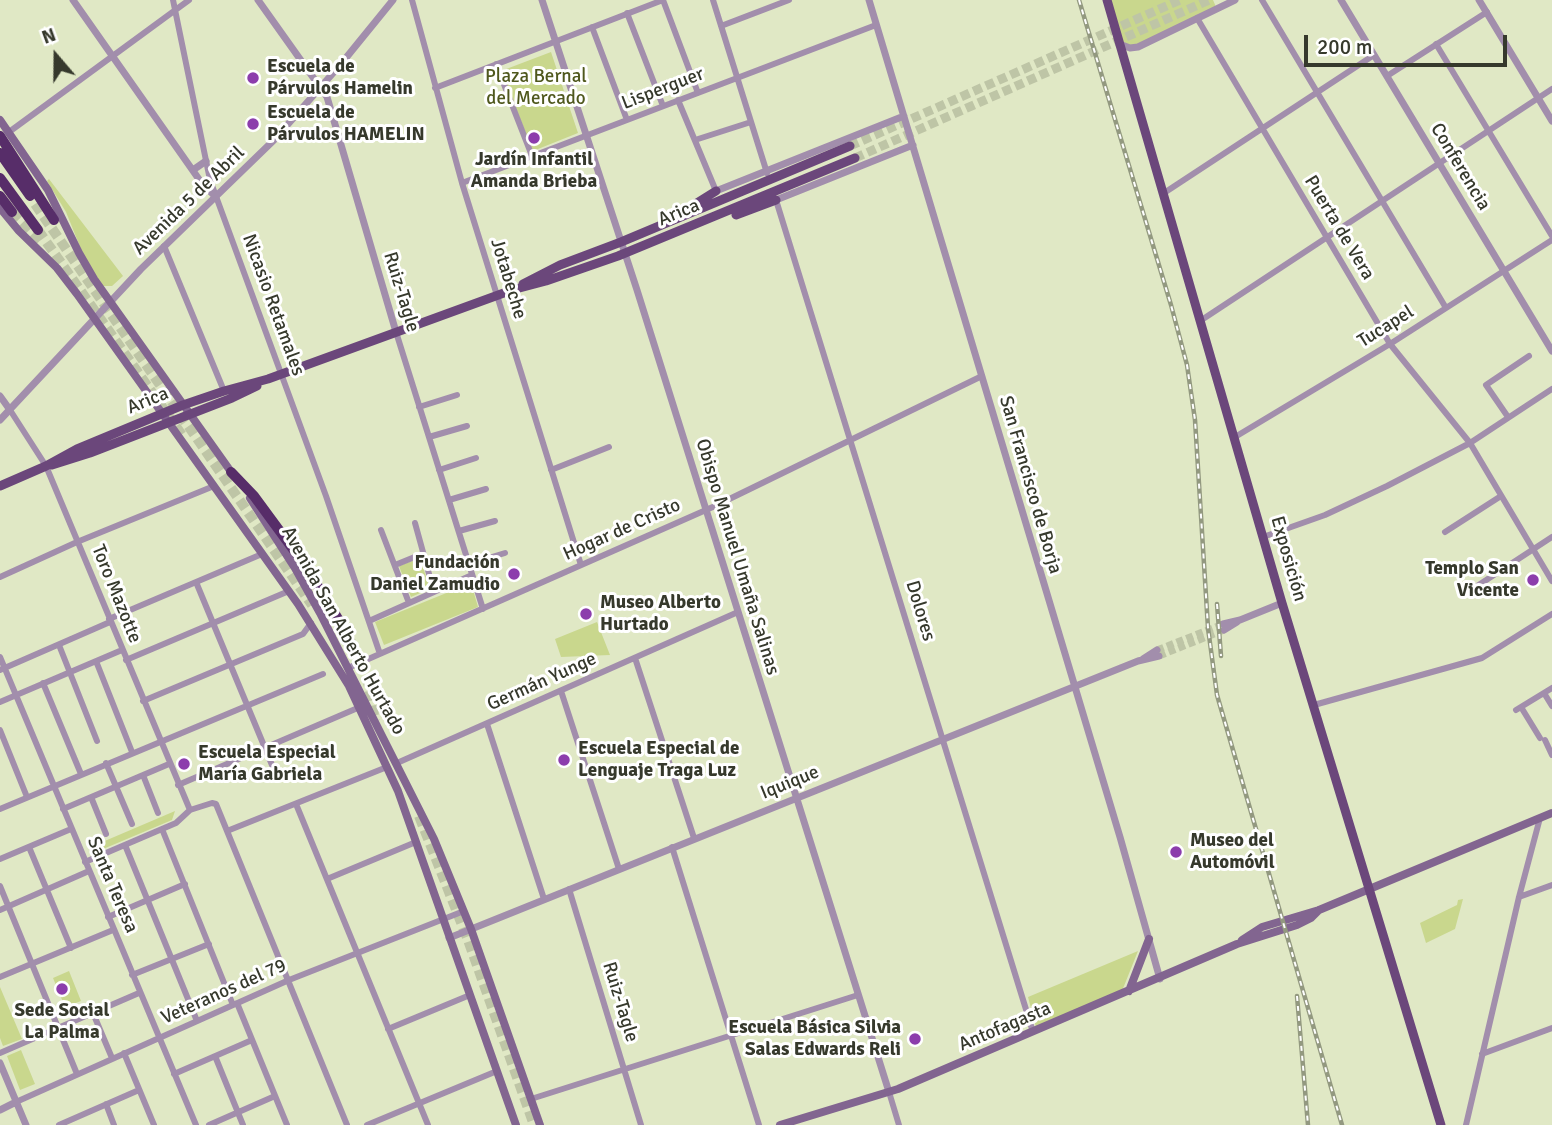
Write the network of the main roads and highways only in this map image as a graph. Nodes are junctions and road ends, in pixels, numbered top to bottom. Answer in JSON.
{"nodes":[{"id":1,"x":1107,"y":0,"type":"edge"},
{"id":2,"x":0,"y":120,"type":"edge"},
{"id":3,"x":4,"y":134,"type":"edge"},
{"id":4,"x":850,"y":146,"type":"tunnel mouth"},
{"id":5,"x":0,"y":153,"type":"edge"},
{"id":6,"x":855,"y":158,"type":"tunnel mouth"},
{"id":7,"x":0,"y":178,"type":"edge"},
{"id":8,"x":716,"y":191,"type":"road end"},
{"id":9,"x":0,"y":196,"type":"edge"},
{"id":10,"x":776,"y":200,"type":"road end"},
{"id":11,"x":36,"y":204,"type":"tunnel mouth"},
{"id":12,"x":4,"y":212,"type":"edge"},
{"id":13,"x":54,"y":220,"type":"dead end"},
{"id":14,"x":667,"y":223,"type":"junction"},
{"id":15,"x":694,"y":227,"type":"junction"},
{"id":16,"x":38,"y":230,"type":"tunnel mouth"},
{"id":17,"x":512,"y":290,"type":"junction"},
{"id":18,"x":268,"y":379,"type":"junction"},
{"id":19,"x":186,"y":410,"type":"junction"},
{"id":20,"x":162,"y":414,"type":"junction"},
{"id":21,"x":168,"y":422,"type":"junction"},
{"id":22,"x":46,"y":466,"type":"junction"},
{"id":23,"x":231,"y":472,"type":"junction"},
{"id":24,"x":0,"y":486,"type":"edge"},
{"id":25,"x":348,"y":635,"type":"tunnel mouth"},
{"id":26,"x":1552,"y":813,"type":"edge"},
{"id":27,"x":1368,"y":888,"type":"junction"},
{"id":28,"x":1149,"y":939,"type":"road end"},
{"id":29,"x":1128,"y":992,"type":"junction"},
{"id":30,"x":516,"y":1125,"type":"edge"},
{"id":31,"x":540,"y":1125,"type":"edge"},
{"id":32,"x":780,"y":1125,"type":"edge"},
{"id":33,"x":1441,"y":1125,"type":"edge"}],
"edges":[{"from":1,"to":27,"type":"main road","name":"Exposición"},
{"from":2,"to":3,"type":"main road","name":"Avenida San Alberto Hurtado"},
{"from":3,"to":13,"type":"highway"},
{"from":3,"to":19,"type":"main road","name":"Avenida San Alberto Hurtado"},
{"from":4,"to":14,"type":"main road","name":"Arica"},
{"from":5,"to":11,"type":"highway"},
{"from":6,"to":15,"type":"main road","name":"Arica"},
{"from":7,"to":16,"type":"highway"},
{"from":8,"to":14,"type":"main road"},
{"from":9,"to":12,"type":"highway"},
{"from":10,"to":15,"type":"main road"},
{"from":12,"to":20,"type":"main road","name":"Avenida San Alberto Hurtado"},
{"from":14,"to":17,"type":"main road","name":"Arica"},
{"from":15,"to":17,"type":"main road","name":"Arica"},
{"from":17,"to":18,"type":"main road","name":"Arica"},
{"from":18,"to":19,"type":"main road","name":"Arica"},
{"from":18,"to":19,"type":"main road","name":"Arica"},
{"from":19,"to":20,"type":"main road","name":"Arica"},
{"from":19,"to":21,"type":"main road","name":"Arica"},
{"from":19,"to":23,"type":"main road","name":"Avenida San Alberto Hurtado"},
{"from":20,"to":21,"type":"main road","name":"Avenida San Alberto Hurtado"},
{"from":20,"to":22,"type":"main road","name":"Arica"},
{"from":21,"to":22,"type":"main road","name":"Arica"},
{"from":21,"to":30,"type":"main road","name":"Avenida San Alberto Hurtado"},
{"from":22,"to":24,"type":"main road","name":"Arica"},
{"from":23,"to":25,"type":"highway"},
{"from":23,"to":31,"type":"main road","name":"Avenida San Alberto Hurtado"},
{"from":26,"to":27,"type":"main road","name":"Antofagasta"},
{"from":27,"to":29,"type":"main road","name":"Antofagasta"},
{"from":27,"to":33,"type":"main road","name":"Exposición"},
{"from":28,"to":29,"type":"main road"},
{"from":29,"to":32,"type":"main road","name":"Antofagasta"}]}
